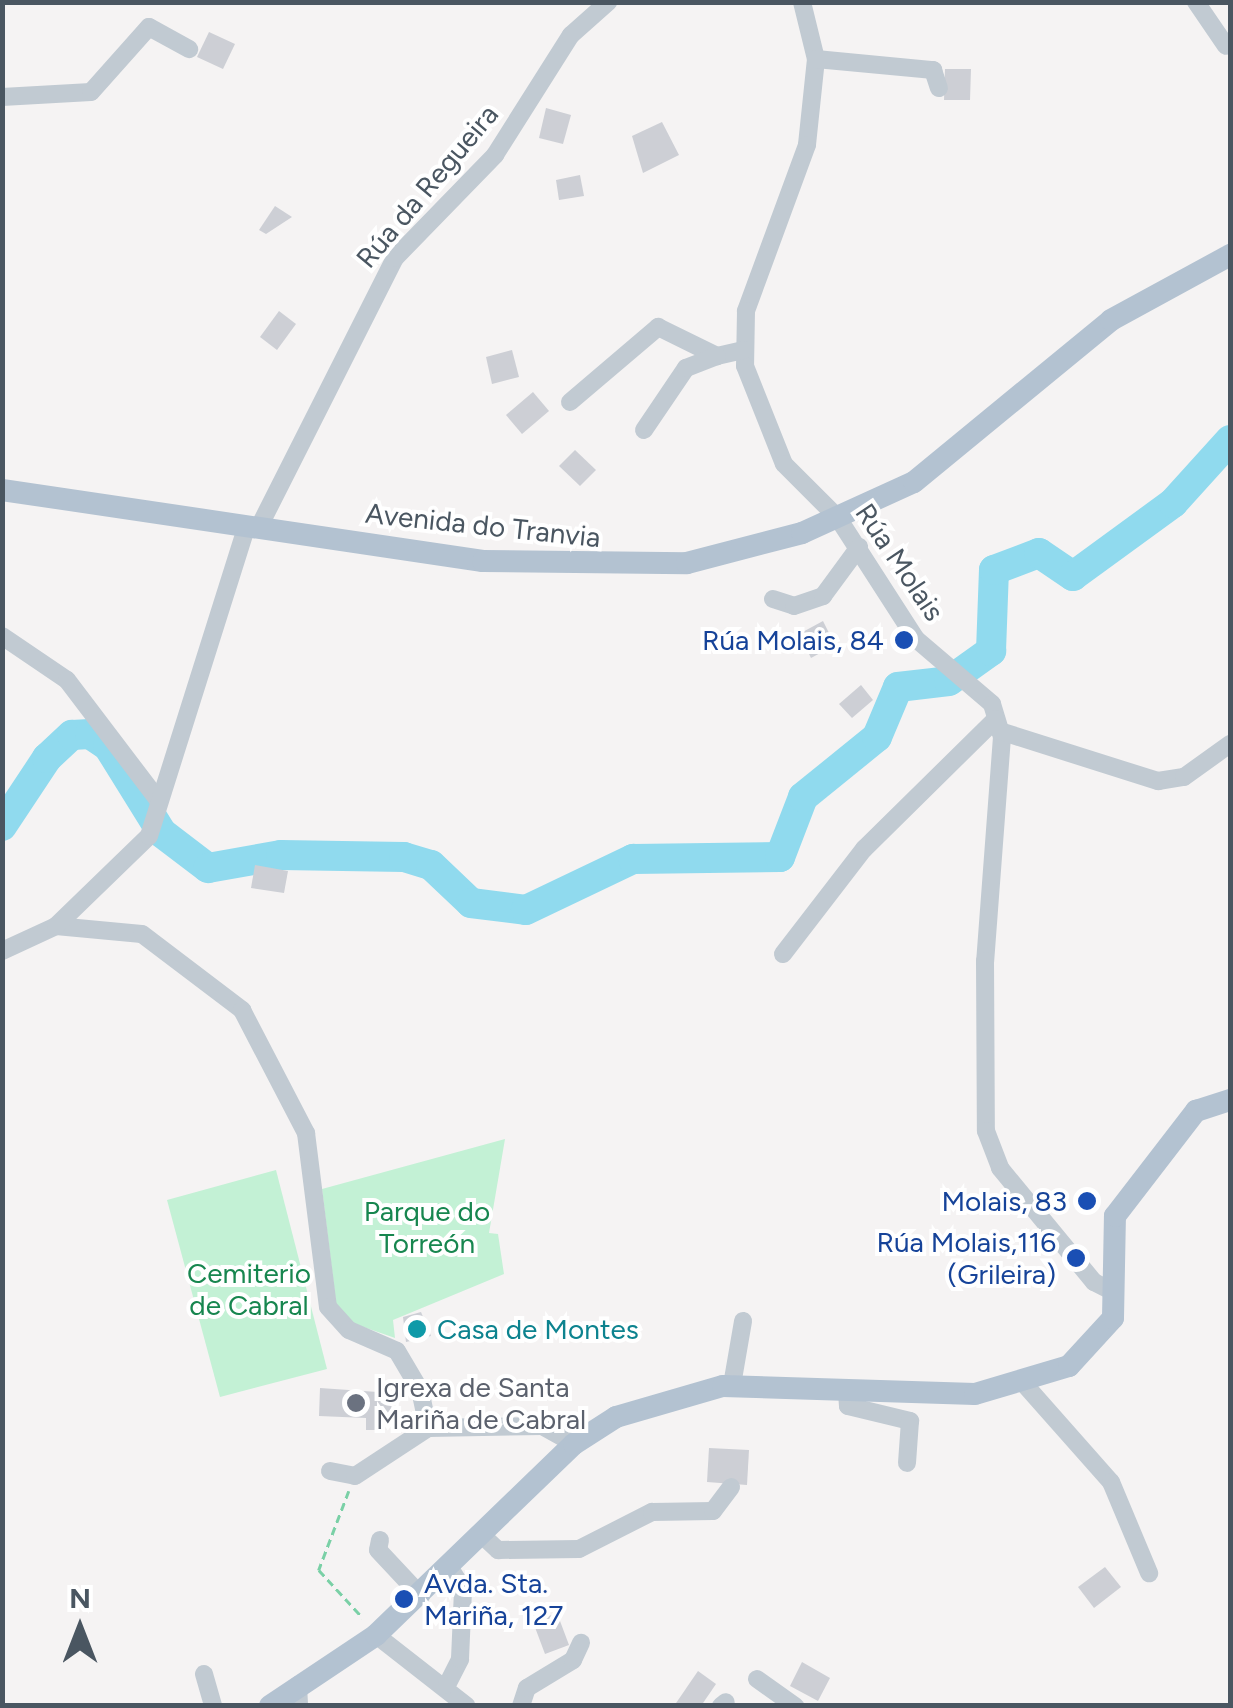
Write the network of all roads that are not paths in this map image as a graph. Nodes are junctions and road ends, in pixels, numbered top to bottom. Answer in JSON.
{"nodes":[{"id":1,"x":608,"y":2,"type":"edge"},
{"id":2,"x":802,"y":2,"type":"edge"},
{"id":3,"x":1196,"y":2,"type":"edge"},
{"id":4,"x":1226,"y":46,"type":"dead end"},
{"id":5,"x":189,"y":49,"type":"dead end"},
{"id":6,"x":816,"y":59,"type":"junction"},
{"id":7,"x":939,"y":88,"type":"dead end"},
{"id":8,"x":2,"y":98,"type":"edge"},
{"id":9,"x":1230,"y":255,"type":"edge"},
{"id":10,"x":743,"y":350,"type":"junction"},
{"id":11,"x":717,"y":356,"type":"junction"},
{"id":12,"x":570,"y":402,"type":"dead end"},
{"id":13,"x":644,"y":430,"type":"dead end"},
{"id":14,"x":2,"y":490,"type":"edge"},
{"id":15,"x":838,"y":518,"type":"junction"},
{"id":16,"x":253,"y":526,"type":"junction"},
{"id":17,"x":859,"y":548,"type":"junction"},
{"id":18,"x":773,"y":599,"type":"dead end"},
{"id":19,"x":2,"y":636,"type":"edge"},
{"id":20,"x":998,"y":725,"type":"junction"},
{"id":21,"x":1230,"y":744,"type":"edge"},
{"id":22,"x":157,"y":808,"type":"junction"},
{"id":23,"x":56,"y":926,"type":"junction"},
{"id":24,"x":2,"y":952,"type":"edge"},
{"id":25,"x":783,"y":954,"type":"dead end"},
{"id":26,"x":1230,"y":1100,"type":"edge"},
{"id":27,"x":1114,"y":1292,"type":"junction"},
{"id":28,"x":742,"y":1321,"type":"dead end"},
{"id":29,"x":732,"y":1386,"type":"junction"},
{"id":30,"x":1026,"y":1386,"type":"junction"},
{"id":31,"x":847,"y":1392,"type":"junction"},
{"id":32,"x":428,"y":1428,"type":"junction"},
{"id":33,"x":574,"y":1444,"type":"junction"},
{"id":34,"x":907,"y":1463,"type":"dead end"},
{"id":35,"x":330,"y":1471,"type":"dead end"},
{"id":36,"x":731,"y":1488,"type":"dead end"},
{"id":37,"x":485,"y":1538,"type":"junction"},
{"id":38,"x":380,"y":1540,"type":"dead end"},
{"id":39,"x":452,"y":1570,"type":"junction"},
{"id":40,"x":1149,"y":1573,"type":"dead end"},
{"id":41,"x":422,"y":1596,"type":"junction"},
{"id":42,"x":376,"y":1635,"type":"junction"},
{"id":43,"x":581,"y":1643,"type":"dead end"},
{"id":44,"x":204,"y":1674,"type":"dead end"},
{"id":45,"x":758,"y":1680,"type":"dead end"},
{"id":46,"x":447,"y":1685,"type":"junction"},
{"id":47,"x":299,"y":1696,"type":"edge"},
{"id":48,"x":214,"y":1706,"type":"edge"},
{"id":49,"x":270,"y":1706,"type":"edge"},
{"id":50,"x":467,"y":1706,"type":"edge"},
{"id":51,"x":521,"y":1706,"type":"edge"},
{"id":52,"x":795,"y":1706,"type":"edge"}],
"edges":[{"from":1,"to":16,"type":"street","name":"Rúa da Regueira"},
{"from":2,"to":6,"type":"street","name":"Rúa Molais"},
{"from":3,"to":4,"type":"street"},
{"from":5,"to":8,"type":"street"},
{"from":6,"to":7,"type":"street"},
{"from":6,"to":10,"type":"street","name":"Rúa Molais"},
{"from":9,"to":15,"type":"main road","name":"Avenida do Tranvia"},
{"from":10,"to":11,"type":"street"},
{"from":10,"to":15,"type":"street","name":"Rúa Molais"},
{"from":11,"to":12,"type":"street"},
{"from":11,"to":13,"type":"street"},
{"from":14,"to":16,"type":"main road","name":"Avenida do Tranvia"},
{"from":15,"to":16,"type":"main road","name":"Avenida do Tranvia"},
{"from":15,"to":17,"type":"street","name":"Rúa Molais"},
{"from":16,"to":22,"type":"street","name":"Rúa da Regueira"},
{"from":17,"to":18,"type":"street"},
{"from":17,"to":20,"type":"street","name":"Rúa Molais"},
{"from":19,"to":22,"type":"street"},
{"from":20,"to":21,"type":"street"},
{"from":20,"to":25,"type":"street"},
{"from":20,"to":27,"type":"street"},
{"from":22,"to":23,"type":"street","name":"Rúa da Regueira"},
{"from":23,"to":24,"type":"street"},
{"from":23,"to":32,"type":"street"},
{"from":26,"to":27,"type":"main road"},
{"from":27,"to":30,"type":"main road"},
{"from":28,"to":29,"type":"street"},
{"from":29,"to":31,"type":"main road"},
{"from":29,"to":33,"type":"main road"},
{"from":30,"to":31,"type":"main road"},
{"from":30,"to":40,"type":"street"},
{"from":31,"to":34,"type":"street"},
{"from":32,"to":33,"type":"street"},
{"from":32,"to":35,"type":"street"},
{"from":33,"to":37,"type":"main road"},
{"from":36,"to":37,"type":"street"},
{"from":37,"to":39,"type":"main road"},
{"from":38,"to":41,"type":"street"},
{"from":39,"to":41,"type":"main road"},
{"from":39,"to":46,"type":"street"},
{"from":41,"to":42,"type":"main road"},
{"from":42,"to":46,"type":"street"},
{"from":42,"to":47,"type":"main road"},
{"from":43,"to":51,"type":"street"},
{"from":44,"to":48,"type":"street"},
{"from":45,"to":52,"type":"street"},
{"from":46,"to":50,"type":"street"},
{"from":47,"to":49,"type":"main road"}]}
